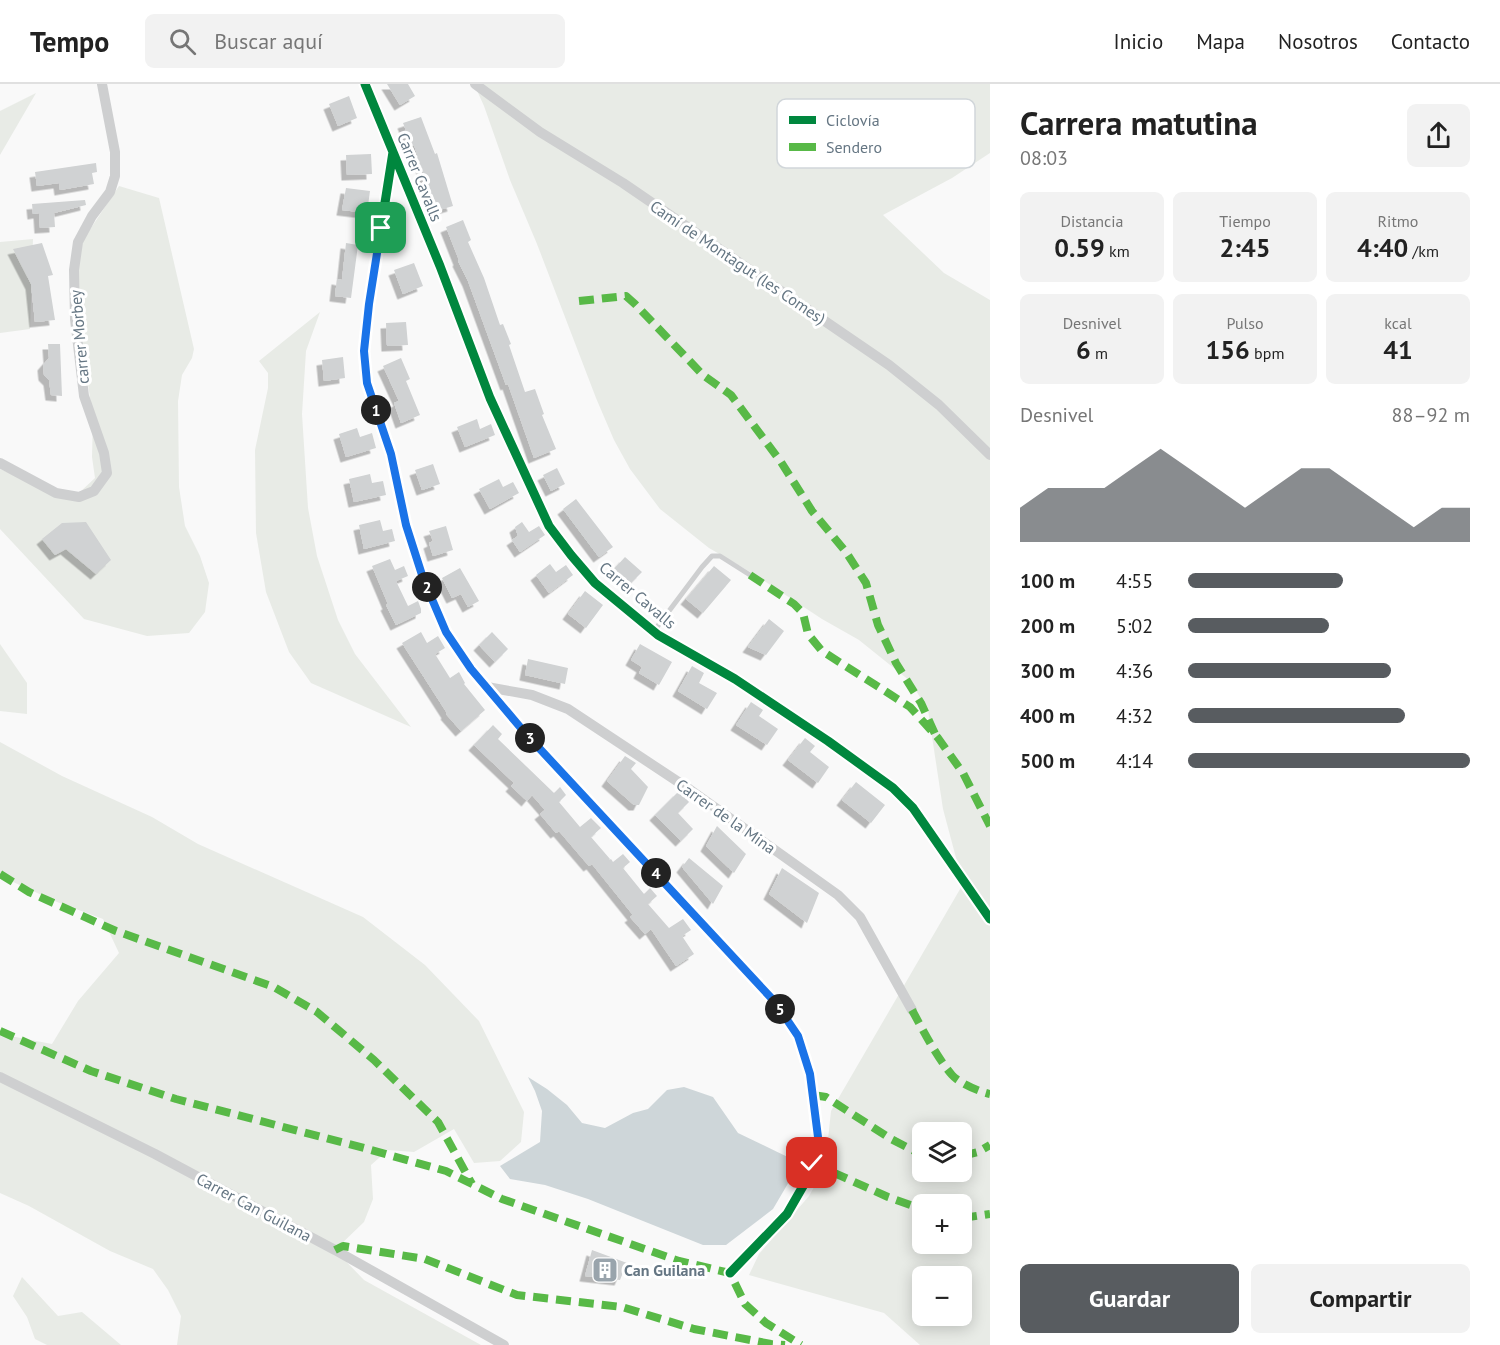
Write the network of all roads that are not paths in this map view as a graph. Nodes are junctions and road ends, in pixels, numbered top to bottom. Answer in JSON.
{"nodes":[{"id":1,"x":102,"y":84,"type":"edge"},
{"id":2,"x":365,"y":84,"type":"edge"},
{"id":3,"x":475,"y":84,"type":"edge"},
{"id":4,"x":393,"y":152,"type":"junction"},
{"id":5,"x":990,"y":455,"type":"edge"},
{"id":6,"x":0,"y":463,"type":"edge"},
{"id":7,"x":750,"y":576,"type":"dead end"},
{"id":8,"x":654,"y":632,"type":"junction"},
{"id":9,"x":486,"y":687,"type":"junction"},
{"id":10,"x":990,"y":919,"type":"edge"},
{"id":11,"x":912,"y":1010,"type":"dead end"},
{"id":12,"x":0,"y":1077,"type":"edge"},
{"id":13,"x":730,"y":1273,"type":"dead end"},
{"id":14,"x":504,"y":1345,"type":"edge"}],
"edges":[{"from":1,"to":6,"type":"street","name":"carrer Morbey"},
{"from":2,"to":4,"type":"street","name":"Carrer Cavalls"},
{"from":3,"to":5,"type":"street","name":"Camí de Montagut (les Comes)"},
{"from":4,"to":8,"type":"street","name":"Carrer Cavalls"},
{"from":4,"to":9,"type":"street"},
{"from":7,"to":8,"type":"lane"},
{"from":8,"to":10,"type":"street","name":"Carrer Cavalls"},
{"from":9,"to":11,"type":"street","name":"Carrer de la Mina"},
{"from":9,"to":13,"type":"street"},
{"from":12,"to":14,"type":"street","name":"Carrer Can Guilana"}]}
